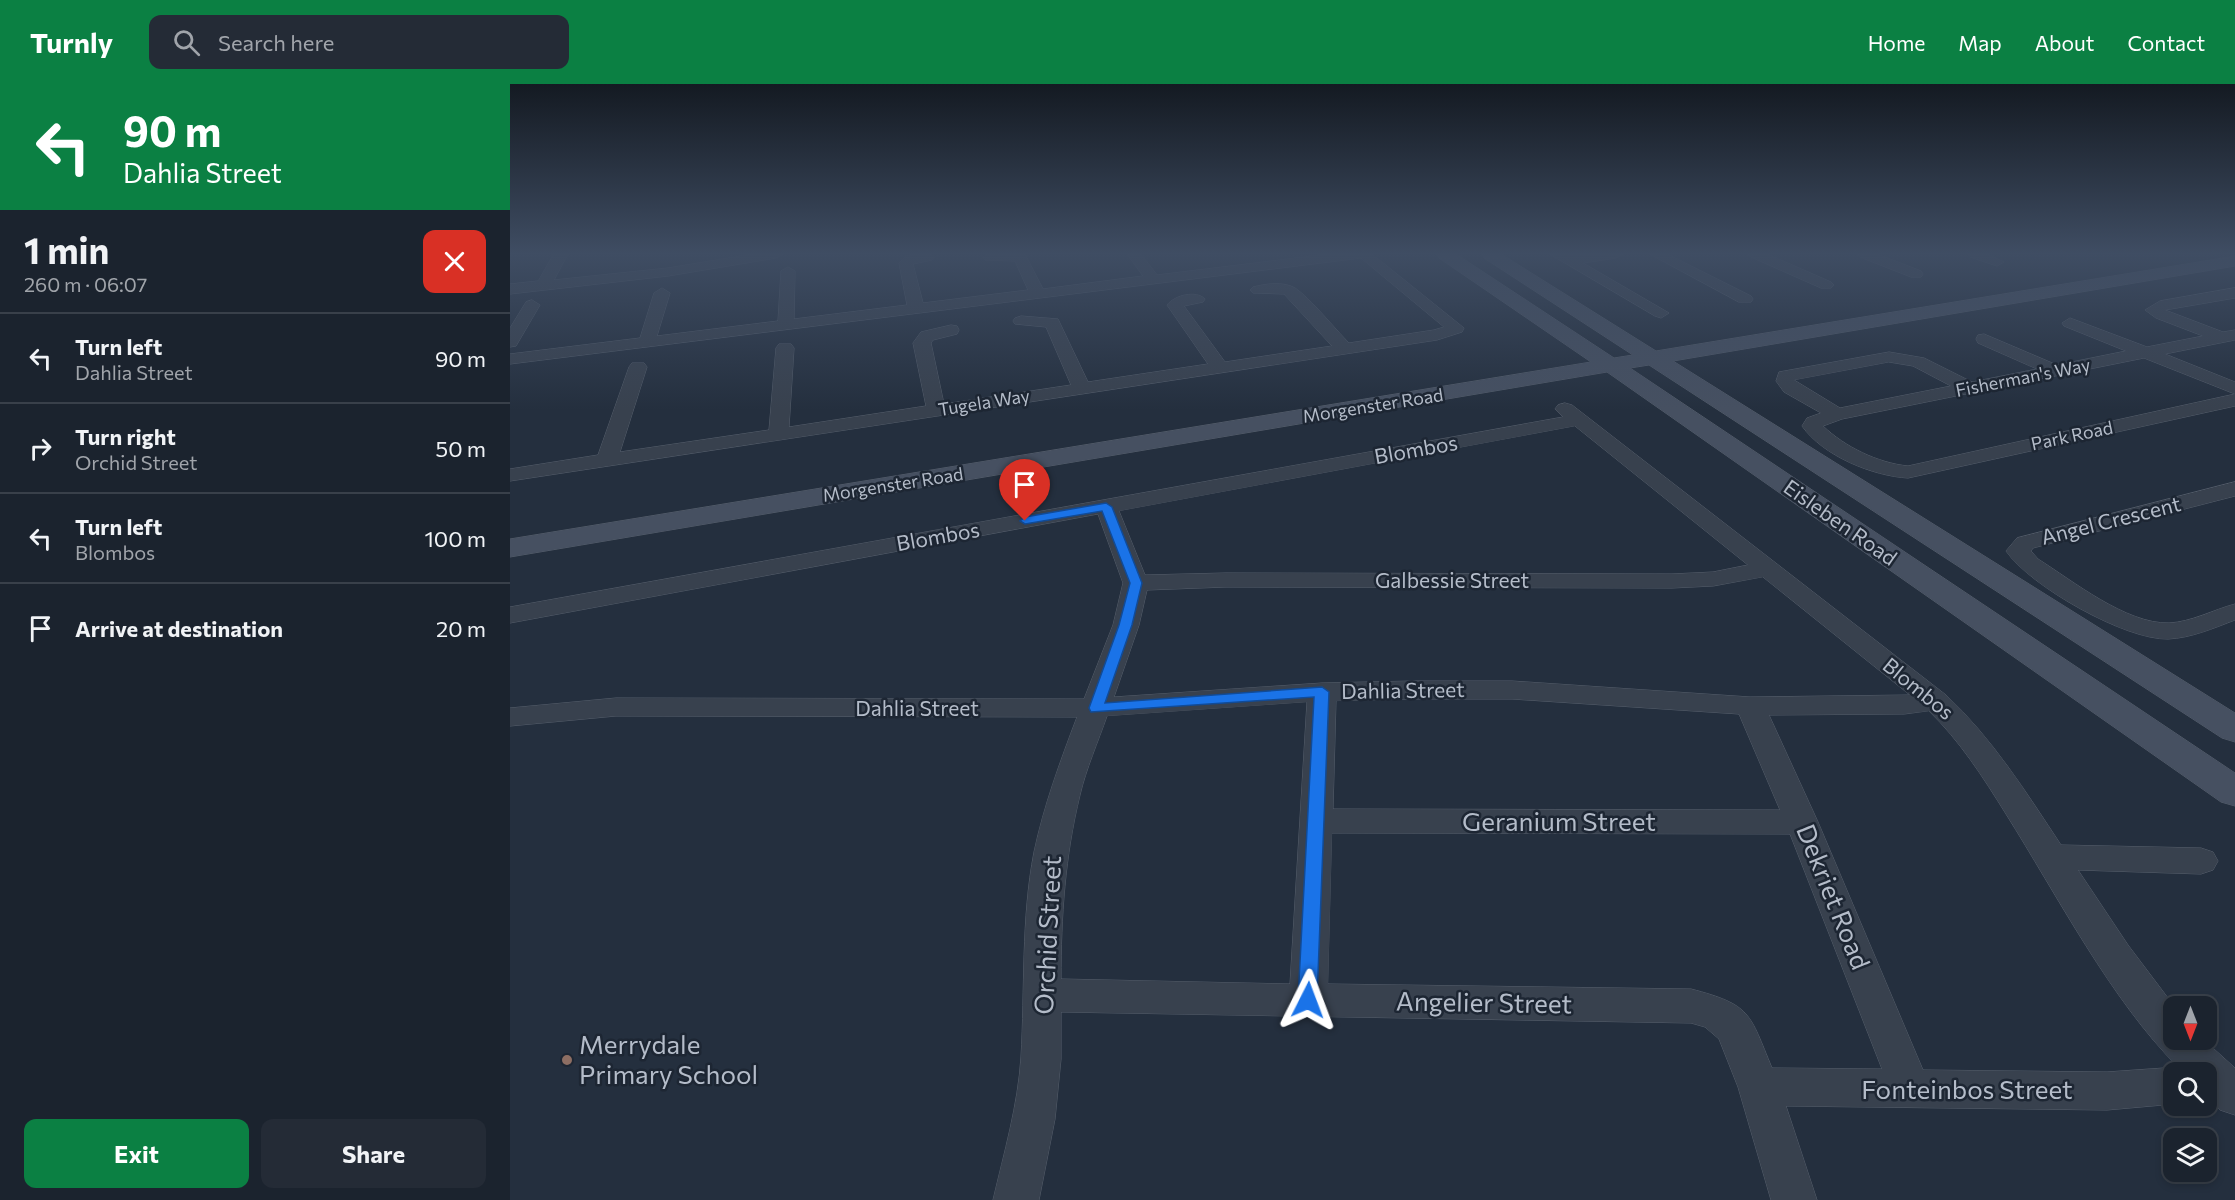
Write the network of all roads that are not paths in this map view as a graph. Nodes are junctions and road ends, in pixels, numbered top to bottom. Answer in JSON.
{"nodes":[{"id":1,"x":531,"y":306,"type":"edge"},
{"id":2,"x":658,"y":306,"type":"edge"},
{"id":3,"x":787,"y":306,"type":"edge"},
{"id":4,"x":931,"y":306,"type":"edge"},
{"id":5,"x":1176,"y":306,"type":"edge"},
{"id":6,"x":1304,"y":306,"type":"edge"},
{"id":7,"x":1431,"y":306,"type":"edge"},
{"id":8,"x":1523,"y":306,"type":"edge"},
{"id":9,"x":1573,"y":306,"type":"edge"},
{"id":10,"x":1649,"y":306,"type":"edge"},
{"id":11,"x":1852,"y":306,"type":"edge"},
{"id":12,"x":1973,"y":306,"type":"edge"},
{"id":13,"x":2160,"y":306,"type":"edge"},
{"id":14,"x":916,"y":308,"type":"joint"},
{"id":15,"x":1661,"y":313,"type":"dead end"},
{"id":16,"x":1805,"y":314,"type":"dead end"},
{"id":17,"x":1020,"y":321,"type":"dead end"},
{"id":18,"x":2070,"y":323,"type":"dead end"},
{"id":19,"x":786,"y":324,"type":"junction"},
{"id":20,"x":951,"y":330,"type":"dead end"},
{"id":21,"x":1663,"y":336,"type":"dead end"},
{"id":22,"x":2229,"y":337,"type":"edge"},
{"id":23,"x":1984,"y":339,"type":"dead end"},
{"id":24,"x":1629,"y":341,"type":"junction"},
{"id":25,"x":510,"y":342,"type":"edge"},
{"id":26,"x":647,"y":342,"type":"junction"},
{"id":27,"x":785,"y":348,"type":"dead end"},
{"id":28,"x":1586,"y":348,"type":"junction"},
{"id":29,"x":1345,"y":349,"type":"junction"},
{"id":30,"x":2147,"y":353,"type":"junction"},
{"id":31,"x":1657,"y":358,"type":"junction"},
{"id":32,"x":510,"y":359,"type":"edge"},
{"id":33,"x":1613,"y":366,"type":"junction"},
{"id":34,"x":638,"y":368,"type":"dead end"},
{"id":35,"x":1220,"y":368,"type":"junction"},
{"id":36,"x":2055,"y":371,"type":"junction"},
{"id":37,"x":1082,"y":388,"type":"junction"},
{"id":38,"x":1970,"y":388,"type":"junction"},
{"id":39,"x":2235,"y":388,"type":"edge"},
{"id":40,"x":2235,"y":400,"type":"edge"},
{"id":41,"x":936,"y":410,"type":"junction"},
{"id":42,"x":1837,"y":414,"type":"junction"},
{"id":43,"x":1812,"y":424,"type":"joint"},
{"id":44,"x":779,"y":434,"type":"junction"},
{"id":45,"x":607,"y":460,"type":"junction"},
{"id":46,"x":510,"y":475,"type":"edge"},
{"id":47,"x":2235,"y":489,"type":"edge"},
{"id":48,"x":1106,"y":507,"type":"junction"},
{"id":49,"x":510,"y":526,"type":"edge"},
{"id":50,"x":510,"y":548,"type":"edge"},
{"id":51,"x":1767,"y":569,"type":"junction"},
{"id":52,"x":1136,"y":583,"type":"junction"},
{"id":53,"x":2235,"y":612,"type":"edge"},
{"id":54,"x":510,"y":615,"type":"edge"},
{"id":55,"x":1322,"y":692,"type":"junction"},
{"id":56,"x":1936,"y":701,"type":"junction"},
{"id":57,"x":1750,"y":706,"type":"junction"},
{"id":58,"x":1096,"y":708,"type":"junction"},
{"id":59,"x":510,"y":717,"type":"edge"},
{"id":60,"x":2235,"y":730,"type":"edge"},
{"id":61,"x":2235,"y":792,"type":"edge"},
{"id":62,"x":1316,"y":821,"type":"junction"},
{"id":63,"x":1802,"y":822,"type":"junction"},
{"id":64,"x":2051,"y":857,"type":"junction"},
{"id":65,"x":2201,"y":861,"type":"dead end"},
{"id":66,"x":1043,"y":995,"type":"junction"},
{"id":67,"x":1308,"y":1000,"type":"junction"},
{"id":68,"x":2163,"y":1022,"type":"edge"},
{"id":69,"x":2186,"y":1050,"type":"edge"},
{"id":70,"x":2163,"y":1086,"type":"edge"},
{"id":71,"x":2220,"y":1086,"type":"edge"},
{"id":72,"x":1760,"y":1087,"type":"junction"},
{"id":73,"x":1911,"y":1090,"type":"junction"},
{"id":74,"x":1016,"y":1200,"type":"edge"},
{"id":75,"x":1794,"y":1200,"type":"edge"}],
"edges":[{"from":1,"to":25,"type":"street"},
{"from":2,"to":26,"type":"street"},
{"from":3,"to":19,"type":"street"},
{"from":4,"to":14,"type":"street"},
{"from":5,"to":35,"type":"street"},
{"from":6,"to":29,"type":"street"},
{"from":7,"to":29,"type":"street","name":"Tugela Way"},
{"from":8,"to":28,"type":"main road","name":"Eisleben Road"},
{"from":9,"to":24,"type":"main road","name":"Eisleben Road"},
{"from":10,"to":15,"type":"street"},
{"from":11,"to":16,"type":"main road"},
{"from":12,"to":31,"type":"main road","name":"Morgenster Road"},
{"from":13,"to":22,"type":"street"},
{"from":14,"to":19,"type":"street"},
{"from":17,"to":37,"type":"street"},
{"from":18,"to":30,"type":"street"},
{"from":19,"to":26,"type":"street"},
{"from":20,"to":41,"type":"street"},
{"from":21,"to":24,"type":"main road","name":"Morgenster Road"},
{"from":22,"to":30,"type":"street","name":"Fisherman's Way"},
{"from":23,"to":36,"type":"street"},
{"from":24,"to":28,"type":"main road","name":"Morgenster Road"},
{"from":24,"to":31,"type":"main road","name":"Eisleben Road"},
{"from":26,"to":32,"type":"street"},
{"from":27,"to":44,"type":"street"},
{"from":28,"to":33,"type":"main road","name":"Eisleben Road"},
{"from":28,"to":49,"type":"main road","name":"Morgenster Road"},
{"from":29,"to":35,"type":"street","name":"Tugela Way"},
{"from":30,"to":36,"type":"street","name":"Fisherman's Way"},
{"from":30,"to":39,"type":"street"},
{"from":31,"to":33,"type":"main road","name":"Morgenster Road"},
{"from":31,"to":60,"type":"main road","name":"Eisleben Road"},
{"from":33,"to":50,"type":"main road","name":"Morgenster Road"},
{"from":33,"to":61,"type":"main road","name":"Eisleben Road"},
{"from":34,"to":45,"type":"street"},
{"from":35,"to":37,"type":"street","name":"Tugela Way"},
{"from":36,"to":38,"type":"street","name":"Fisherman's Way"},
{"from":37,"to":41,"type":"street","name":"Tugela Way"},
{"from":38,"to":42,"type":"street","name":"Fisherman's Way"},
{"from":38,"to":42,"type":"street"},
{"from":40,"to":43,"type":"street","name":"Park Road"},
{"from":41,"to":44,"type":"street","name":"Tugela Way"},
{"from":42,"to":43,"type":"street","name":"Fisherman's Way"},
{"from":44,"to":45,"type":"street","name":"Tugela Way"},
{"from":45,"to":46,"type":"street","name":"Tugela Way"},
{"from":47,"to":53,"type":"street","name":"Angel Crescent"},
{"from":48,"to":51,"type":"street","name":"Blombos"},
{"from":48,"to":52,"type":"street"},
{"from":48,"to":54,"type":"street","name":"Blombos"},
{"from":51,"to":52,"type":"street","name":"Galbessie Street"},
{"from":51,"to":56,"type":"street","name":"Blombos"},
{"from":52,"to":58,"type":"street","name":"Orchid Street"},
{"from":55,"to":57,"type":"street","name":"Dahlia Street"},
{"from":55,"to":58,"type":"street","name":"Dahlia Street"},
{"from":55,"to":62,"type":"street"},
{"from":56,"to":57,"type":"street","name":"Dahlia Street"},
{"from":56,"to":64,"type":"street","name":"Blombos"},
{"from":57,"to":63,"type":"street","name":"Dekriet Road"},
{"from":58,"to":59,"type":"street","name":"Dahlia Street"},
{"from":58,"to":66,"type":"street","name":"Orchid Street"},
{"from":62,"to":63,"type":"street","name":"Geranium Street"},
{"from":62,"to":67,"type":"street"},
{"from":63,"to":73,"type":"street","name":"Dekriet Road"},
{"from":64,"to":65,"type":"street"},
{"from":64,"to":68,"type":"street","name":"Blombos"},
{"from":66,"to":67,"type":"street","name":"Angelier Street"},
{"from":66,"to":74,"type":"street","name":"Orchid Street"},
{"from":67,"to":72,"type":"street","name":"Angelier Street"},
{"from":69,"to":71,"type":"street"},
{"from":70,"to":73,"type":"street","name":"Fonteinbos Street"},
{"from":72,"to":73,"type":"street","name":"Fonteinbos Street"},
{"from":72,"to":75,"type":"street","name":"Angelier Street"}]}
